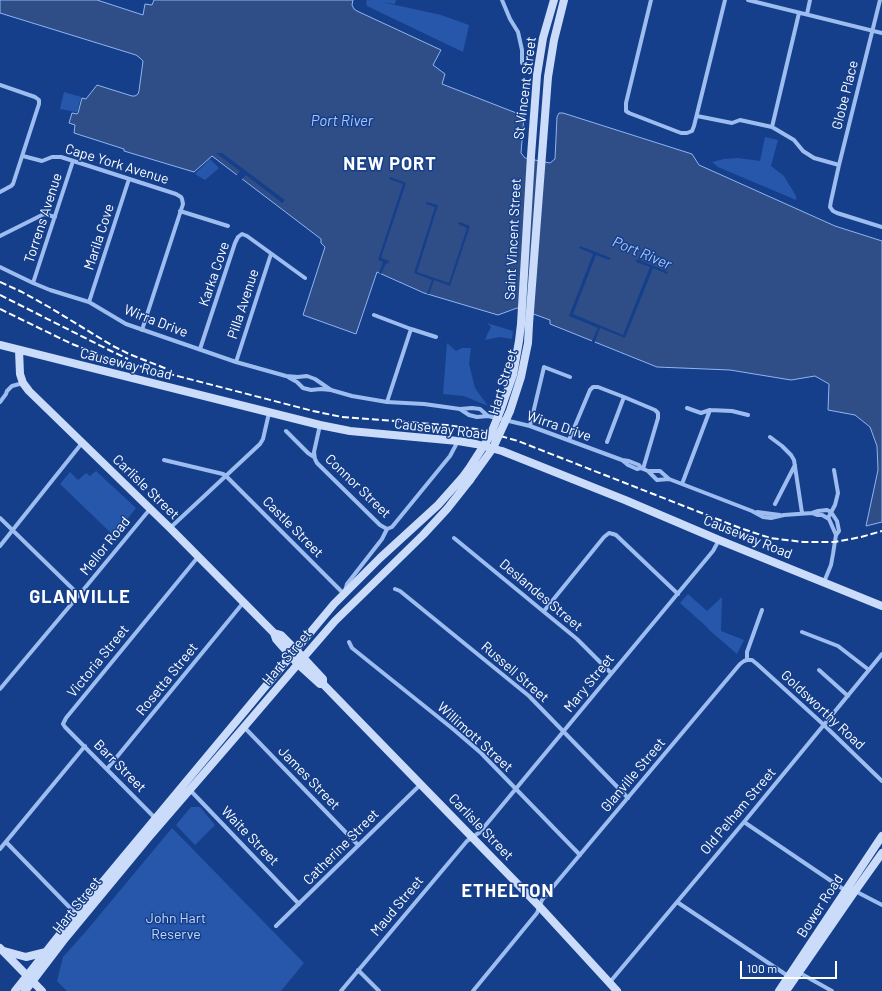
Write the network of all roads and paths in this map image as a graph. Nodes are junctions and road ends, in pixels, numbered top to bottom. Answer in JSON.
{"nodes":[{"id":1,"x":502,"y":0,"type":"edge"},
{"id":2,"x":554,"y":0,"type":"edge"},
{"id":3,"x":564,"y":0,"type":"edge"},
{"id":4,"x":651,"y":0,"type":"edge"},
{"id":5,"x":725,"y":0,"type":"edge"},
{"id":6,"x":748,"y":0,"type":"edge"},
{"id":7,"x":810,"y":0,"type":"edge"},
{"id":8,"x":880,"y":0,"type":"edge"},
{"id":9,"x":799,"y":13,"type":"junction"},
{"id":10,"x":806,"y":14,"type":"junction"},
{"id":11,"x":872,"y":30,"type":"junction"},
{"id":12,"x":882,"y":33,"type":"edge"},
{"id":13,"x":522,"y":63,"type":"dead end"},
{"id":14,"x":0,"y":85,"type":"edge"},
{"id":15,"x":697,"y":116,"type":"junction"},
{"id":16,"x":772,"y":127,"type":"junction"},
{"id":17,"x":23,"y":156,"type":"junction"},
{"id":18,"x":531,"y":156,"type":"joint"},
{"id":19,"x":542,"y":158,"type":"joint"},
{"id":20,"x":74,"y":161,"type":"junction"},
{"id":21,"x":839,"y":165,"type":"junction"},
{"id":22,"x":129,"y":179,"type":"junction"},
{"id":23,"x":0,"y":192,"type":"edge"},
{"id":24,"x":180,"y":211,"type":"junction"},
{"id":25,"x":55,"y":217,"type":"junction"},
{"id":26,"x":228,"y":226,"type":"dead end"},
{"id":27,"x":882,"y":227,"type":"edge"},
{"id":28,"x":0,"y":236,"type":"edge"},
{"id":29,"x":271,"y":254,"type":"junction"},
{"id":30,"x":0,"y":267,"type":"edge"},
{"id":31,"x":304,"y":278,"type":"dead end"},
{"id":32,"x":33,"y":283,"type":"junction"},
{"id":33,"x":89,"y":302,"type":"junction"},
{"id":34,"x":374,"y":315,"type":"dead end"},
{"id":35,"x":521,"y":324,"type":"joint"},
{"id":36,"x":530,"y":324,"type":"joint"},
{"id":37,"x":410,"y":329,"type":"junction"},
{"id":38,"x":142,"y":330,"type":"junction"},
{"id":39,"x":436,"y":337,"type":"dead end"},
{"id":40,"x":0,"y":345,"type":"edge"},
{"id":41,"x":200,"y":349,"type":"junction"},
{"id":42,"x":19,"y":350,"type":"junction"},
{"id":43,"x":236,"y":362,"type":"junction"},
{"id":44,"x":286,"y":376,"type":"junction"},
{"id":45,"x":570,"y":377,"type":"dead end"},
{"id":46,"x":23,"y":383,"type":"junction"},
{"id":47,"x":331,"y":390,"type":"junction"},
{"id":48,"x":624,"y":397,"type":"junction"},
{"id":49,"x":0,"y":402,"type":"edge"},
{"id":50,"x":387,"y":402,"type":"junction"},
{"id":51,"x":687,"y":408,"type":"dead end"},
{"id":52,"x":460,"y":409,"type":"junction"},
{"id":53,"x":710,"y":410,"type":"junction"},
{"id":54,"x":269,"y":413,"type":"junction"},
{"id":55,"x":748,"y":415,"type":"dead end"},
{"id":56,"x":488,"y":416,"type":"junction"},
{"id":57,"x":320,"y":425,"type":"junction"},
{"id":58,"x":530,"y":426,"type":"junction"},
{"id":59,"x":286,"y":431,"type":"dead end"},
{"id":60,"x":770,"y":437,"type":"dead end"},
{"id":61,"x":569,"y":440,"type":"junction"},
{"id":62,"x":458,"y":441,"type":"junction"},
{"id":63,"x":607,"y":442,"type":"dead end"},
{"id":64,"x":82,"y":443,"type":"junction"},
{"id":65,"x":314,"y":457,"type":"junction"},
{"id":66,"x":164,"y":460,"type":"dead end"},
{"id":67,"x":795,"y":464,"type":"junction"},
{"id":68,"x":642,"y":468,"type":"junction"},
{"id":69,"x":834,"y":470,"type":"dead end"},
{"id":70,"x":648,"y":471,"type":"junction"},
{"id":71,"x":226,"y":476,"type":"junction"},
{"id":72,"x":669,"y":479,"type":"junction"},
{"id":73,"x":682,"y":484,"type":"junction"},
{"id":74,"x":775,"y":504,"type":"dead end"},
{"id":75,"x":150,"y":509,"type":"junction"},
{"id":76,"x":831,"y":512,"type":"junction"},
{"id":77,"x":802,"y":513,"type":"junction"},
{"id":78,"x":812,"y":513,"type":"junction"},
{"id":79,"x":0,"y":518,"type":"edge"},
{"id":80,"x":828,"y":518,"type":"junction"},
{"id":81,"x":170,"y":528,"type":"junction"},
{"id":82,"x":388,"y":529,"type":"junction"},
{"id":83,"x":13,"y":530,"type":"junction"},
{"id":84,"x":836,"y":535,"type":"junction"},
{"id":85,"x":454,"y":538,"type":"dead end"},
{"id":86,"x":719,"y":540,"type":"junction"},
{"id":87,"x":0,"y":546,"type":"edge"},
{"id":88,"x":198,"y":557,"type":"junction"},
{"id":89,"x":824,"y":582,"type":"junction"},
{"id":90,"x":395,"y":589,"type":"dead end"},
{"id":91,"x":344,"y":594,"type":"junction"},
{"id":92,"x":678,"y":594,"type":"junction"},
{"id":93,"x":79,"y":595,"type":"junction"},
{"id":94,"x":243,"y":603,"type":"junction"},
{"id":95,"x":882,"y":606,"type":"edge"},
{"id":96,"x":762,"y":610,"type":"dead end"},
{"id":97,"x":544,"y":611,"type":"junction"},
{"id":98,"x":802,"y":632,"type":"dead end"},
{"id":99,"x":349,"y":642,"type":"dead end"},
{"id":100,"x":294,"y":653,"type":"junction"},
{"id":101,"x":882,"y":654,"type":"edge"},
{"id":102,"x":747,"y":660,"type":"junction"},
{"id":103,"x":301,"y":661,"type":"junction"},
{"id":104,"x":819,"y":670,"type":"dead end"},
{"id":105,"x":869,"y":670,"type":"junction"},
{"id":106,"x":611,"y":673,"type":"junction"},
{"id":107,"x":0,"y":688,"type":"edge"},
{"id":108,"x":848,"y":696,"type":"junction"},
{"id":109,"x":63,"y":724,"type":"joint"},
{"id":110,"x":824,"y":725,"type":"junction"},
{"id":111,"x":244,"y":728,"type":"junction"},
{"id":112,"x":564,"y":731,"type":"junction"},
{"id":113,"x":85,"y":746,"type":"junction"},
{"id":114,"x":107,"y":769,"type":"junction"},
{"id":115,"x":882,"y":781,"type":"edge"},
{"id":116,"x":184,"y":784,"type":"junction"},
{"id":117,"x":421,"y":784,"type":"junction"},
{"id":118,"x":516,"y":789,"type":"junction"},
{"id":119,"x":190,"y":790,"type":"junction"},
{"id":120,"x":628,"y":798,"type":"junction"},
{"id":121,"x":158,"y":821,"type":"junction"},
{"id":122,"x":744,"y":822,"type":"junction"},
{"id":123,"x":882,"y":836,"type":"edge"},
{"id":124,"x":472,"y":838,"type":"junction"},
{"id":125,"x":6,"y":842,"type":"junction"},
{"id":126,"x":358,"y":845,"type":"junction"},
{"id":127,"x":0,"y":850,"type":"edge"},
{"id":128,"x":882,"y":853,"type":"edge"},
{"id":129,"x":580,"y":855,"type":"junction"},
{"id":130,"x":845,"y":891,"type":"junction"},
{"id":131,"x":855,"y":891,"type":"junction"},
{"id":132,"x":677,"y":902,"type":"junction"},
{"id":133,"x":299,"y":904,"type":"junction"},
{"id":134,"x":882,"y":905,"type":"edge"},
{"id":135,"x":539,"y":906,"type":"junction"},
{"id":136,"x":79,"y":917,"type":"junction"},
{"id":137,"x":276,"y":926,"type":"dead end"},
{"id":138,"x":1,"y":950,"type":"edge"},
{"id":139,"x":46,"y":952,"type":"junction"},
{"id":140,"x":358,"y":970,"type":"junction"},
{"id":141,"x":794,"y":975,"type":"junction"},
{"id":142,"x":30,"y":979,"type":"junction"},
{"id":143,"x":610,"y":982,"type":"junction"},
{"id":144,"x":15,"y":991,"type":"edge"},
{"id":145,"x":25,"y":991,"type":"edge"},
{"id":146,"x":42,"y":991,"type":"edge"},
{"id":147,"x":342,"y":991,"type":"edge"},
{"id":148,"x":379,"y":991,"type":"edge"},
{"id":149,"x":473,"y":991,"type":"edge"},
{"id":150,"x":618,"y":991,"type":"edge"},
{"id":151,"x":779,"y":991,"type":"edge"},
{"id":152,"x":786,"y":991,"type":"edge"},
{"id":153,"x":832,"y":991,"type":"edge"}],
"edges":[{"from":1,"to":13,"type":"street"},
{"from":2,"to":18,"type":"main road","name":"St Vincent Street"},
{"from":3,"to":19,"type":"main road","name":"St Vincent Street"},
{"from":4,"to":15,"type":"street"},
{"from":5,"to":15,"type":"street"},
{"from":6,"to":9,"type":"street"},
{"from":7,"to":10,"type":"street"},
{"from":8,"to":11,"type":"street","name":"Globe Place"},
{"from":9,"to":10,"type":"street"},
{"from":9,"to":16,"type":"street"},
{"from":10,"to":11,"type":"street"},
{"from":11,"to":12,"type":"street"},
{"from":11,"to":21,"type":"street","name":"Globe Place"},
{"from":14,"to":17,"type":"street"},
{"from":15,"to":16,"type":"street"},
{"from":16,"to":21,"type":"street"},
{"from":17,"to":20,"type":"street","name":"Cape York Avenue"},
{"from":17,"to":23,"type":"street"},
{"from":18,"to":35,"type":"main road","name":"Saint Vincent Street"},
{"from":19,"to":36,"type":"main road","name":"Saint Vincent Street"},
{"from":20,"to":22,"type":"street","name":"Cape York Avenue"},
{"from":20,"to":25,"type":"street","name":"Torrens Avenue"},
{"from":21,"to":27,"type":"street","name":"Globe Place"},
{"from":22,"to":24,"type":"street","name":"Cape York Avenue"},
{"from":22,"to":33,"type":"street","name":"Marila Cove"},
{"from":24,"to":26,"type":"street"},
{"from":24,"to":38,"type":"street"},
{"from":25,"to":28,"type":"street"},
{"from":25,"to":32,"type":"street","name":"Torrens Avenue"},
{"from":29,"to":31,"type":"street","name":"Karka Cove"},
{"from":29,"to":41,"type":"street","name":"Karka Cove"},
{"from":29,"to":43,"type":"street","name":"Pilla Avenue"},
{"from":30,"to":32,"type":"street","name":"Wirra Drive"},
{"from":32,"to":33,"type":"street","name":"Wirra Drive"},
{"from":33,"to":38,"type":"street","name":"Wirra Drive"},
{"from":34,"to":37,"type":"street"},
{"from":35,"to":91,"type":"main road","name":"Hart Street","bridge":true},
{"from":36,"to":103,"type":"main road","name":"Hart Street","bridge":true},
{"from":37,"to":39,"type":"street"},
{"from":37,"to":50,"type":"street"},
{"from":38,"to":41,"type":"street","name":"Wirra Drive"},
{"from":40,"to":42,"type":"main road","name":"Causeway Road"},
{"from":41,"to":43,"type":"street","name":"Wirra Drive"},
{"from":42,"to":46,"type":"main road","name":"Carlisle Street"},
{"from":42,"to":54,"type":"main road","name":"Causeway Road"},
{"from":43,"to":44,"type":"street","name":"Wirra Drive"},
{"from":44,"to":47,"type":"street","name":"Wirra Drive"},
{"from":44,"to":47,"type":"street","name":"Wirra Drive"},
{"from":45,"to":58,"type":"street"},
{"from":46,"to":49,"type":"street"},
{"from":46,"to":64,"type":"main road","name":"Carlisle Street"},
{"from":47,"to":50,"type":"street","name":"Wirra Drive"},
{"from":48,"to":61,"type":"street"},
{"from":48,"to":63,"type":"street"},
{"from":48,"to":68,"type":"street"},
{"from":50,"to":52,"type":"street","name":"Wirra Drive"},
{"from":51,"to":53,"type":"street"},
{"from":52,"to":56,"type":"street","name":"Wirra Drive"},
{"from":52,"to":56,"type":"street","name":"Wirra Drive"},
{"from":53,"to":55,"type":"street"},
{"from":53,"to":73,"type":"street"},
{"from":54,"to":57,"type":"main road","name":"Causeway Road"},
{"from":54,"to":71,"type":"street"},
{"from":56,"to":58,"type":"street","name":"Wirra Drive"},
{"from":57,"to":62,"type":"main road","name":"Causeway Road"},
{"from":57,"to":65,"type":"street","name":"Connor Street"},
{"from":58,"to":61,"type":"street","name":"Wirra Drive"},
{"from":59,"to":65,"type":"street","name":"Connor Street"},
{"from":60,"to":67,"type":"street"},
{"from":61,"to":68,"type":"street","name":"Wirra Drive"},
{"from":62,"to":82,"type":"street","name":"Hart Street"},
{"from":62,"to":86,"type":"main road","name":"Causeway Road"},
{"from":64,"to":75,"type":"main road","name":"Carlisle Street"},
{"from":64,"to":83,"type":"street"},
{"from":65,"to":82,"type":"street","name":"Connor Street"},
{"from":66,"to":71,"type":"street"},
{"from":67,"to":74,"type":"street"},
{"from":67,"to":77,"type":"street"},
{"from":68,"to":70,"type":"street","name":"Wirra Drive"},
{"from":69,"to":76,"type":"street"},
{"from":70,"to":72,"type":"street","name":"Wirra Drive"},
{"from":70,"to":72,"type":"street","name":"Wirra Drive"},
{"from":71,"to":81,"type":"street"},
{"from":71,"to":91,"type":"street","name":"Castle Street"},
{"from":72,"to":73,"type":"street","name":"Wirra Drive"},
{"from":73,"to":77,"type":"street","name":"Wirra Drive"},
{"from":75,"to":81,"type":"main road","name":"Carlisle Street"},
{"from":75,"to":93,"type":"street","name":"Mellor Road"},
{"from":76,"to":78,"type":"street","name":"Wirra Drive"},
{"from":76,"to":80,"type":"street"},
{"from":76,"to":84,"type":"street"},
{"from":77,"to":78,"type":"street","name":"Wirra Drive"},
{"from":78,"to":80,"type":"street","name":"Wirra Drive"},
{"from":79,"to":83,"type":"street"},
{"from":80,"to":84,"type":"street"},
{"from":81,"to":88,"type":"main road","name":"Carlisle Street"},
{"from":82,"to":91,"type":"street","name":"Hart Street"},
{"from":83,"to":87,"type":"street"},
{"from":83,"to":93,"type":"street"},
{"from":84,"to":89,"type":"street"},
{"from":85,"to":97,"type":"street","name":"Deslandes Street"},
{"from":86,"to":89,"type":"main road","name":"Causeway Road"},
{"from":86,"to":92,"type":"street","name":"Mary Street"},
{"from":88,"to":94,"type":"main road","name":"Carlisle Street"},
{"from":88,"to":109,"type":"street","name":"Victoria Street"},
{"from":89,"to":95,"type":"main road","name":"Causeway Road"},
{"from":90,"to":112,"type":"street","name":"Russell Street"},
{"from":91,"to":100,"type":"main road","name":"Hart Street"},
{"from":92,"to":97,"type":"street"},
{"from":92,"to":106,"type":"street","name":"Mary Street"},
{"from":93,"to":107,"type":"street","name":"Mellor Road"},
{"from":94,"to":100,"type":"main road","name":"Carlisle Street"},
{"from":94,"to":114,"type":"street","name":"Rosetta Street"},
{"from":96,"to":102,"type":"street"},
{"from":97,"to":106,"type":"street","name":"Deslandes Street"},
{"from":98,"to":105,"type":"street"},
{"from":99,"to":118,"type":"street","name":"Willimott Street"},
{"from":100,"to":103,"type":"main road","name":"Carlisle Street"},
{"from":100,"to":116,"type":"main road","name":"Hart Street"},
{"from":101,"to":105,"type":"street","name":"Old Pelham Street"},
{"from":102,"to":110,"type":"street","name":"Goldsworthy Road"},
{"from":102,"to":120,"type":"street","name":"Glanville Street"},
{"from":103,"to":111,"type":"main road","name":"Hart Street"},
{"from":103,"to":117,"type":"main road","name":"Carlisle Street"},
{"from":104,"to":108,"type":"street"},
{"from":105,"to":108,"type":"street","name":"Old Pelham Street"},
{"from":106,"to":112,"type":"street","name":"Mary Street"},
{"from":108,"to":110,"type":"street","name":"Old Pelham Street"},
{"from":109,"to":113,"type":"street","name":"Barr Street"},
{"from":110,"to":115,"type":"street","name":"Goldsworthy Road"},
{"from":110,"to":122,"type":"street","name":"Old Pelham Street"},
{"from":111,"to":119,"type":"main road","name":"Hart Street"},
{"from":111,"to":126,"type":"street","name":"James Street"},
{"from":112,"to":118,"type":"street","name":"Mary Street"},
{"from":112,"to":120,"type":"street","name":"Russell Street"},
{"from":113,"to":114,"type":"street","name":"Barr Street"},
{"from":113,"to":125,"type":"street"},
{"from":114,"to":121,"type":"street","name":"Barr Street"},
{"from":116,"to":119,"type":"street","name":"Waite Street"},
{"from":116,"to":121,"type":"main road","name":"Hart Street"},
{"from":117,"to":124,"type":"main road","name":"Carlisle Street"},
{"from":117,"to":126,"type":"street","name":"Catherine Street"},
{"from":118,"to":124,"type":"street","name":"Mary Street"},
{"from":118,"to":129,"type":"street","name":"Willimott Street"},
{"from":119,"to":121,"type":"main road","name":"Hart Street"},
{"from":119,"to":133,"type":"street","name":"Waite Street"},
{"from":120,"to":129,"type":"street","name":"Glanville Street"},
{"from":121,"to":136,"type":"main road","name":"Hart Street"},
{"from":122,"to":130,"type":"street"},
{"from":122,"to":132,"type":"street","name":"Old Pelham Street"},
{"from":123,"to":130,"type":"main road","name":"Bower Road"},
{"from":124,"to":135,"type":"main road","name":"Carlisle Street"},
{"from":124,"to":140,"type":"street","name":"Maud Street"},
{"from":125,"to":127,"type":"street"},
{"from":125,"to":136,"type":"street"},
{"from":126,"to":133,"type":"street","name":"Catherine Street"},
{"from":128,"to":131,"type":"main road","name":"Bower Road"},
{"from":129,"to":135,"type":"street","name":"Glanville Street"},
{"from":130,"to":131,"type":"street"},
{"from":130,"to":141,"type":"main road","name":"Bower Road"},
{"from":131,"to":134,"type":"street"},
{"from":131,"to":141,"type":"main road","name":"Bower Road"},
{"from":132,"to":141,"type":"street"},
{"from":132,"to":143,"type":"street","name":"Old Pelham Street"},
{"from":133,"to":137,"type":"street","name":"Catherine Street"},
{"from":135,"to":143,"type":"main road","name":"Carlisle Street"},
{"from":135,"to":149,"type":"street","name":"Glanville Street"},
{"from":136,"to":139,"type":"main road","name":"Hart Street"},
{"from":136,"to":142,"type":"main road","name":"Hart Street"},
{"from":138,"to":139,"type":"main road"},
{"from":138,"to":142,"type":"main road"},
{"from":139,"to":142,"type":"main road","name":"Hart Street"},
{"from":140,"to":147,"type":"street","name":"Maud Street"},
{"from":140,"to":148,"type":"street"},
{"from":141,"to":151,"type":"main road","name":"Bower Road"},
{"from":141,"to":152,"type":"main road","name":"Bower Road"},
{"from":141,"to":153,"type":"street"},
{"from":142,"to":144,"type":"main road","name":"Hart Street"},
{"from":142,"to":145,"type":"main road","name":"Hart Street"},
{"from":142,"to":146,"type":"main road"},
{"from":143,"to":150,"type":"main road","name":"Carlisle Street"}]}
